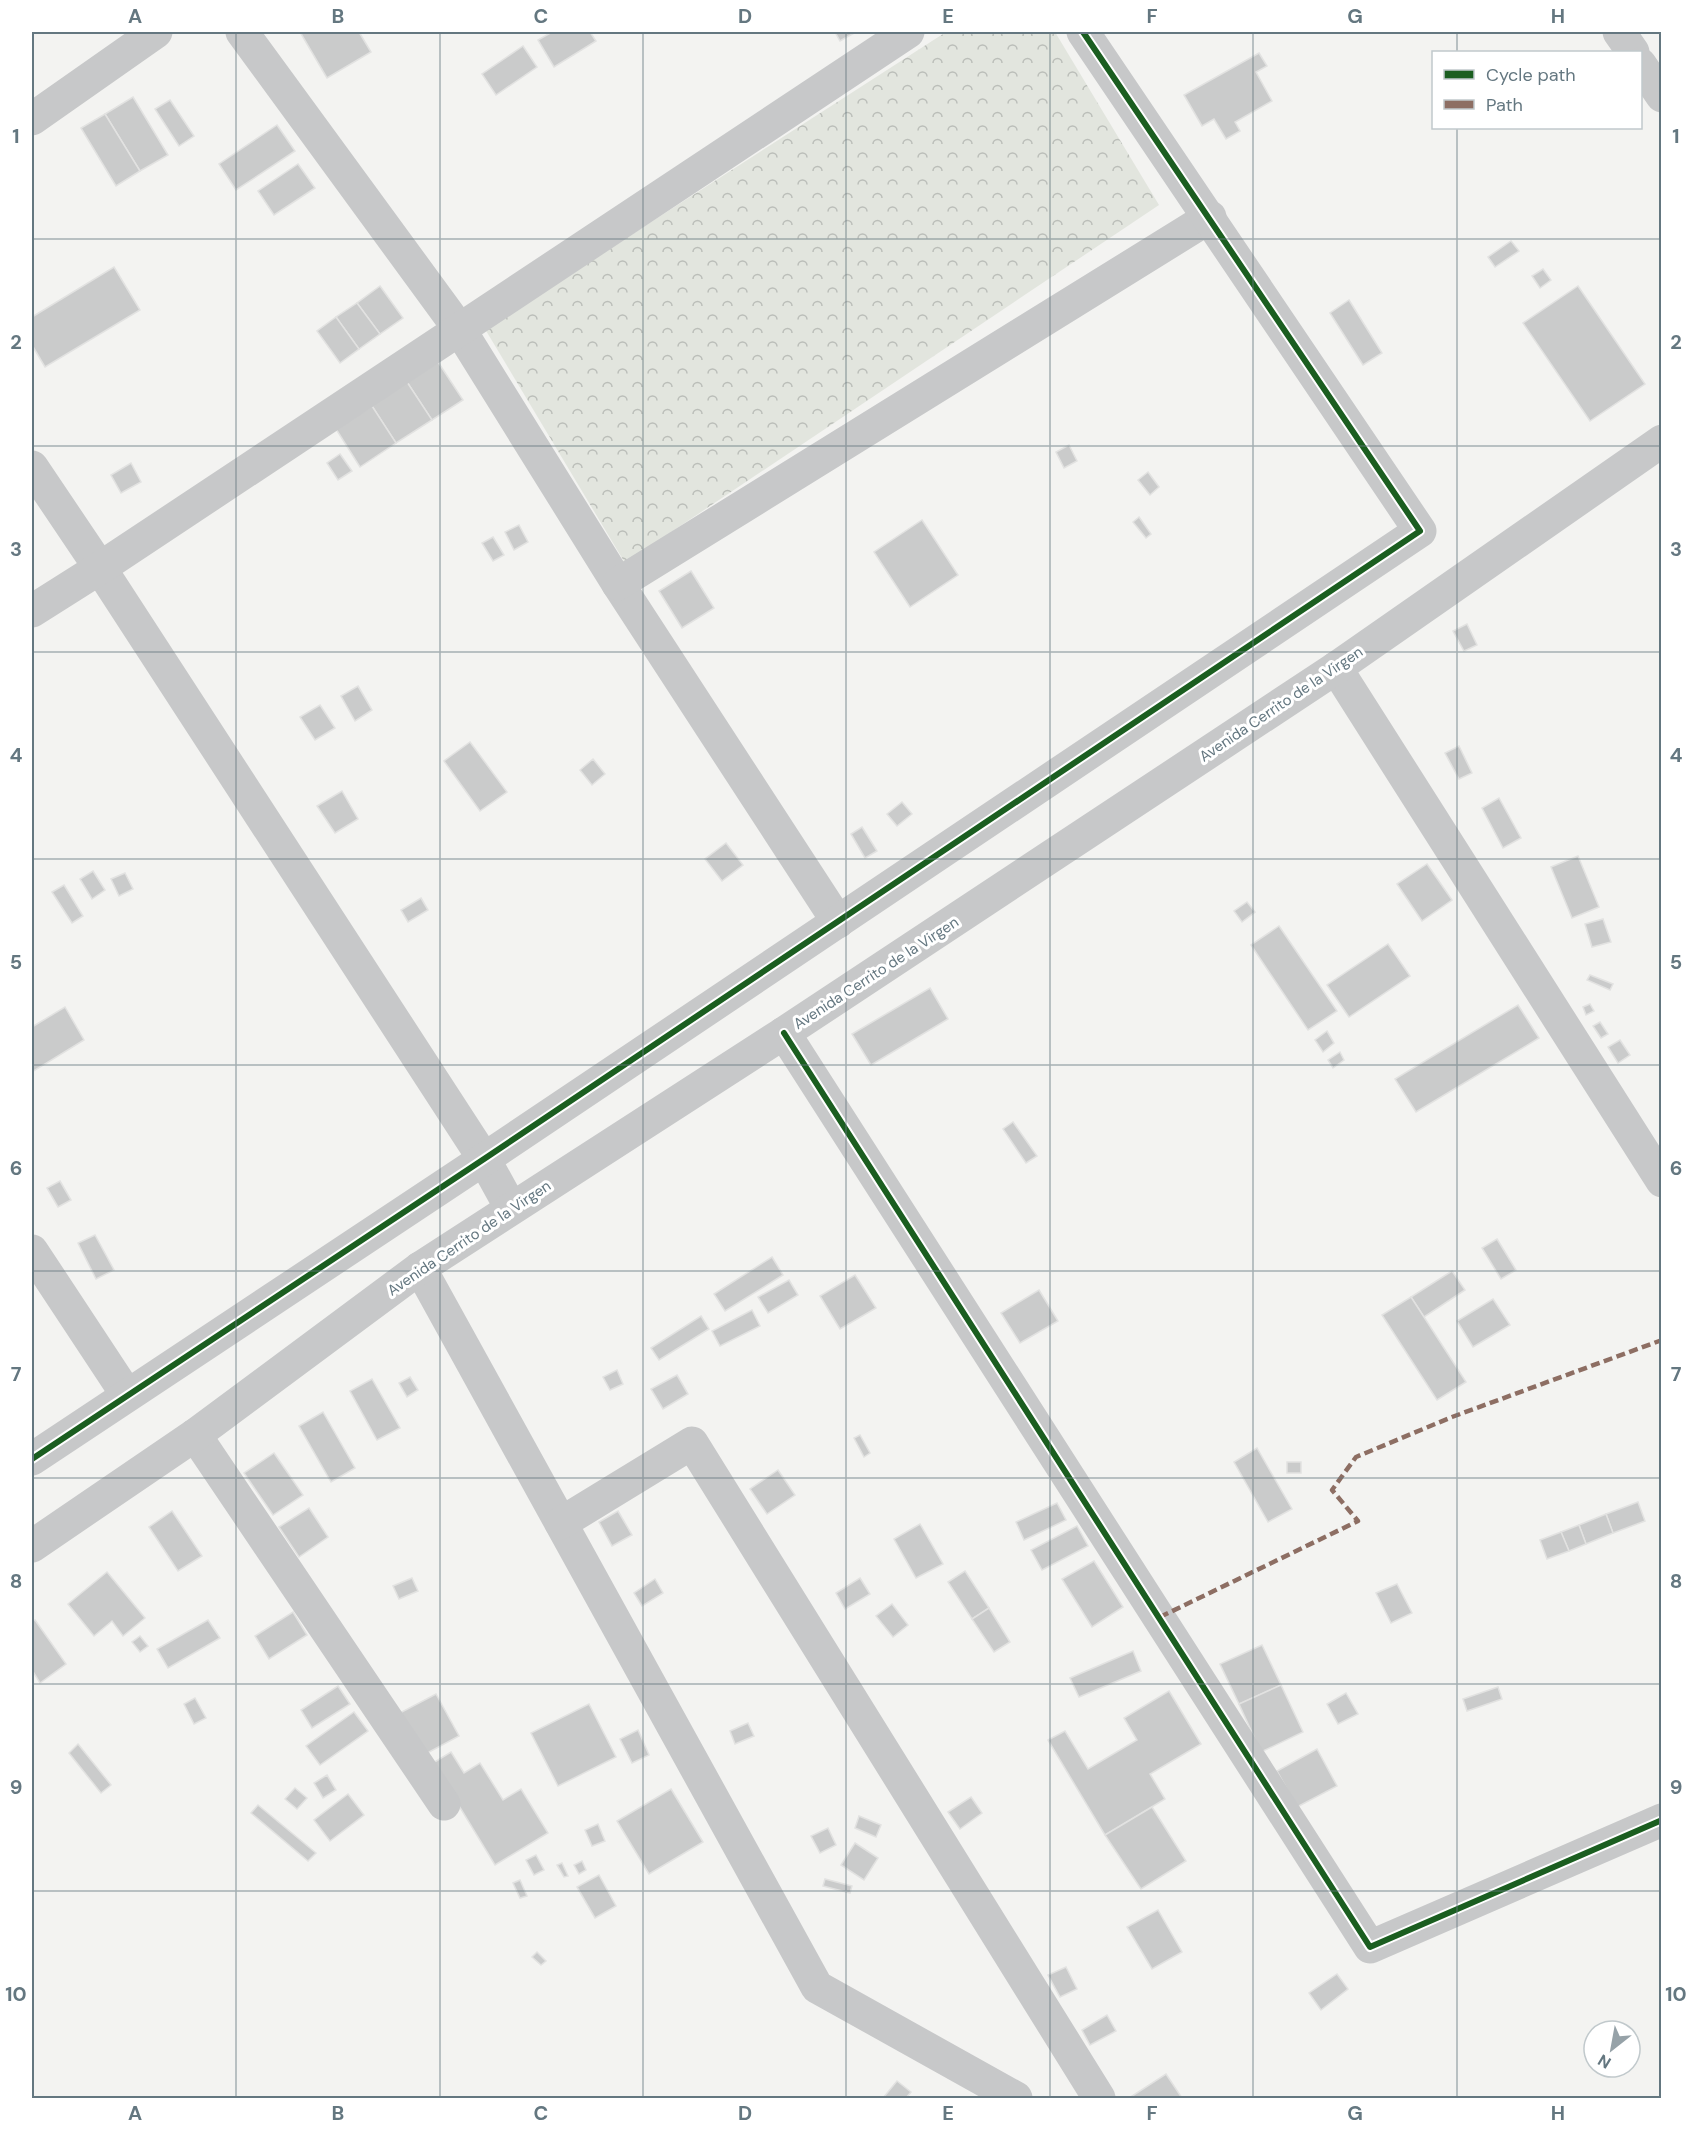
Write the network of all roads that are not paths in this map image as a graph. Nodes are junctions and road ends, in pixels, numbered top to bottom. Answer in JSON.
{"nodes":[{"id":1,"x":156,"y":32,"type":"edge"},
{"id":2,"x":242,"y":32,"type":"edge"},
{"id":3,"x":908,"y":32,"type":"edge"},
{"id":4,"x":1083,"y":32,"type":"edge"},
{"id":5,"x":1619,"y":32,"type":"edge"},
{"id":6,"x":1632,"y":51,"type":"edge"},
{"id":7,"x":1642,"y":66,"type":"edge"},
{"id":8,"x":1662,"y":96,"type":"edge"},
{"id":9,"x":32,"y":119,"type":"edge"},
{"id":10,"x":1210,"y":217,"type":"junction"},
{"id":11,"x":460,"y":330,"type":"junction"},
{"id":12,"x":1662,"y":441,"type":"edge"},
{"id":13,"x":32,"y":467,"type":"edge"},
{"id":14,"x":100,"y":568,"type":"junction"},
{"id":15,"x":618,"y":584,"type":"junction"},
{"id":16,"x":32,"y":611,"type":"edge"},
{"id":17,"x":1336,"y":668,"type":"junction"},
{"id":18,"x":838,"y":922,"type":"junction"},
{"id":19,"x":784,"y":1033,"type":"junction"},
{"id":20,"x":484,"y":1159,"type":"junction"},
{"id":21,"x":1662,"y":1181,"type":"edge"},
{"id":22,"x":511,"y":1208,"type":"junction"},
{"id":23,"x":32,"y":1251,"type":"edge"},
{"id":24,"x":420,"y":1268,"type":"junction"},
{"id":25,"x":127,"y":1395,"type":"junction"},
{"id":26,"x":195,"y":1435,"type":"junction"},
{"id":27,"x":32,"y":1459,"type":"edge"},
{"id":28,"x":561,"y":1523,"type":"junction"},
{"id":29,"x":32,"y":1546,"type":"edge"},
{"id":30,"x":444,"y":1804,"type":"dead end"},
{"id":31,"x":1662,"y":1820,"type":"edge"},
{"id":32,"x":1016,"y":2098,"type":"edge"},
{"id":33,"x":1099,"y":2098,"type":"edge"}],
"edges":[{"from":1,"to":9,"type":"street"},
{"from":2,"to":11,"type":"street"},
{"from":3,"to":11,"type":"street"},
{"from":4,"to":10,"type":"street"},
{"from":5,"to":6,"type":"street"},
{"from":7,"to":8,"type":"street"},
{"from":10,"to":15,"type":"street"},
{"from":10,"to":18,"type":"street"},
{"from":11,"to":14,"type":"street"},
{"from":11,"to":15,"type":"street"},
{"from":12,"to":17,"type":"street","name":"Avenida Cerrito de la Virgen"},
{"from":13,"to":14,"type":"street"},
{"from":14,"to":16,"type":"street"},
{"from":14,"to":20,"type":"street"},
{"from":15,"to":18,"type":"street"},
{"from":17,"to":19,"type":"street","name":"Avenida Cerrito de la Virgen"},
{"from":17,"to":21,"type":"street"},
{"from":18,"to":20,"type":"street"},
{"from":19,"to":22,"type":"street","name":"Avenida Cerrito de la Virgen"},
{"from":19,"to":31,"type":"street"},
{"from":20,"to":22,"type":"street"},
{"from":20,"to":25,"type":"street"},
{"from":22,"to":24,"type":"street","name":"Avenida Cerrito de la Virgen"},
{"from":23,"to":25,"type":"street"},
{"from":24,"to":26,"type":"street","name":"Avenida Cerrito de la Virgen"},
{"from":24,"to":28,"type":"street"},
{"from":25,"to":27,"type":"street"},
{"from":26,"to":29,"type":"street","name":"Avenida Cerrito de la Virgen"},
{"from":26,"to":30,"type":"street"},
{"from":28,"to":32,"type":"street"},
{"from":28,"to":33,"type":"street"}]}
